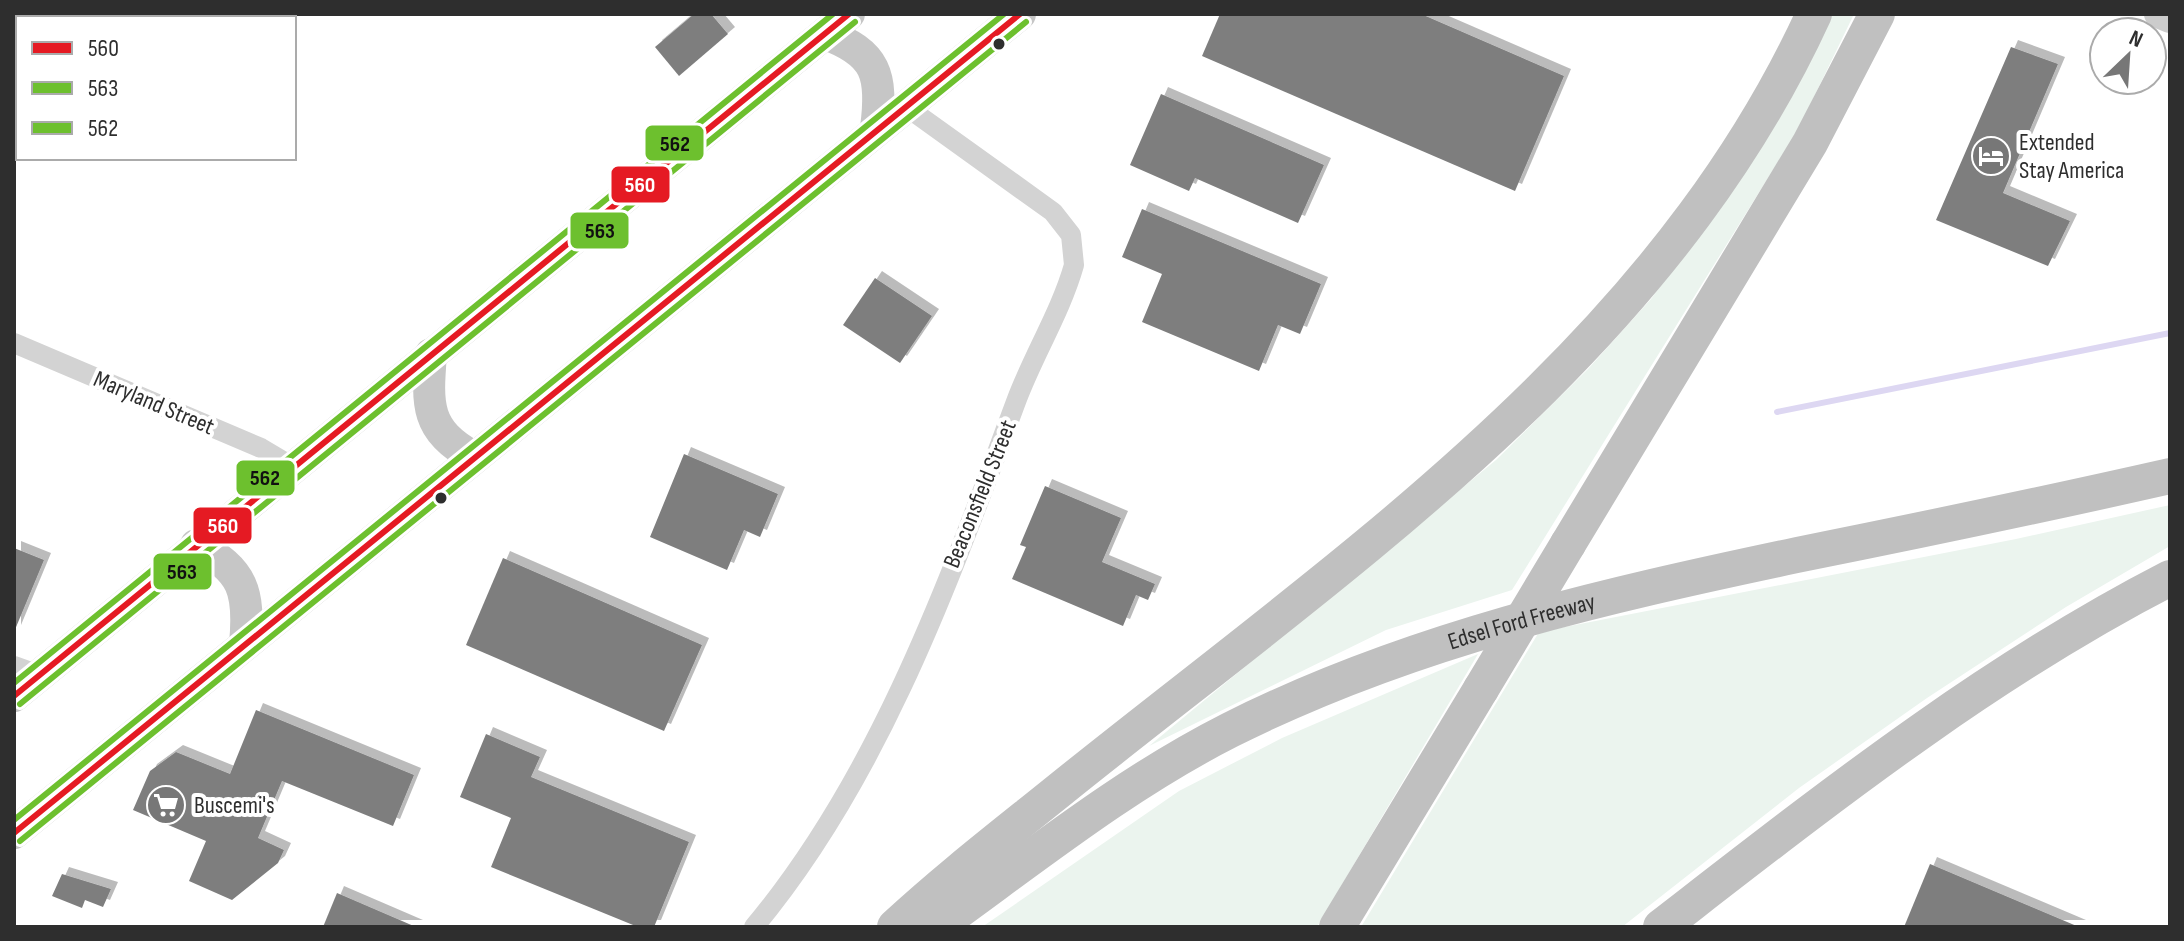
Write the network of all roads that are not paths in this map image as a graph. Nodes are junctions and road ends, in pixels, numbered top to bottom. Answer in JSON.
{"nodes":[{"id":1,"x":1020,"y":14,"type":"edge"},
{"id":2,"x":1814,"y":14,"type":"edge"},
{"id":3,"x":1877,"y":14,"type":"edge"},
{"id":4,"x":2158,"y":14,"type":"edge"},
{"id":5,"x":2170,"y":19,"type":"edge"},
{"id":6,"x":837,"y":24,"type":"edge"},
{"id":7,"x":904,"y":105,"type":"junction"},
{"id":8,"x":876,"y":128,"type":"junction"},
{"id":9,"x":14,"y":343,"type":"edge"},
{"id":10,"x":431,"y":354,"type":"junction"},
{"id":11,"x":474,"y":457,"type":"junction"},
{"id":12,"x":293,"y":467,"type":"junction"},
{"id":13,"x":2170,"y":476,"type":"edge"},
{"id":14,"x":196,"y":545,"type":"junction"},
{"id":15,"x":2170,"y":578,"type":"edge"},
{"id":16,"x":245,"y":644,"type":"junction"},
{"id":17,"x":27,"y":670,"type":"edge"},
{"id":18,"x":14,"y":696,"type":"edge"},
{"id":19,"x":14,"y":833,"type":"edge"},
{"id":20,"x":754,"y":927,"type":"edge"},
{"id":21,"x":895,"y":927,"type":"edge"},
{"id":22,"x":936,"y":927,"type":"edge"},
{"id":23,"x":1337,"y":927,"type":"edge"},
{"id":24,"x":1661,"y":927,"type":"edge"}],
"edges":[{"from":1,"to":7,"type":"main road"},
{"from":2,"to":21,"type":"highway"},
{"from":3,"to":23,"type":"highway","bridge":true},
{"from":4,"to":5,"type":"main road"},
{"from":6,"to":8,"type":"main road"},
{"from":6,"to":10,"type":"main road"},
{"from":7,"to":8,"type":"main road"},
{"from":7,"to":20,"type":"street","name":"Beaconsfield Street"},
{"from":8,"to":11,"type":"main road"},
{"from":9,"to":12,"type":"street","name":"Maryland Street"},
{"from":10,"to":11,"type":"main road"},
{"from":10,"to":12,"type":"main road"},
{"from":11,"to":16,"type":"main road"},
{"from":12,"to":14,"type":"main road"},
{"from":13,"to":22,"type":"highway","name":"Edsel Ford Freeway"},
{"from":14,"to":16,"type":"main road"},
{"from":14,"to":17,"type":"main road"},
{"from":15,"to":24,"type":"highway"},
{"from":16,"to":19,"type":"main road"},
{"from":17,"to":18,"type":"main road"}]}
